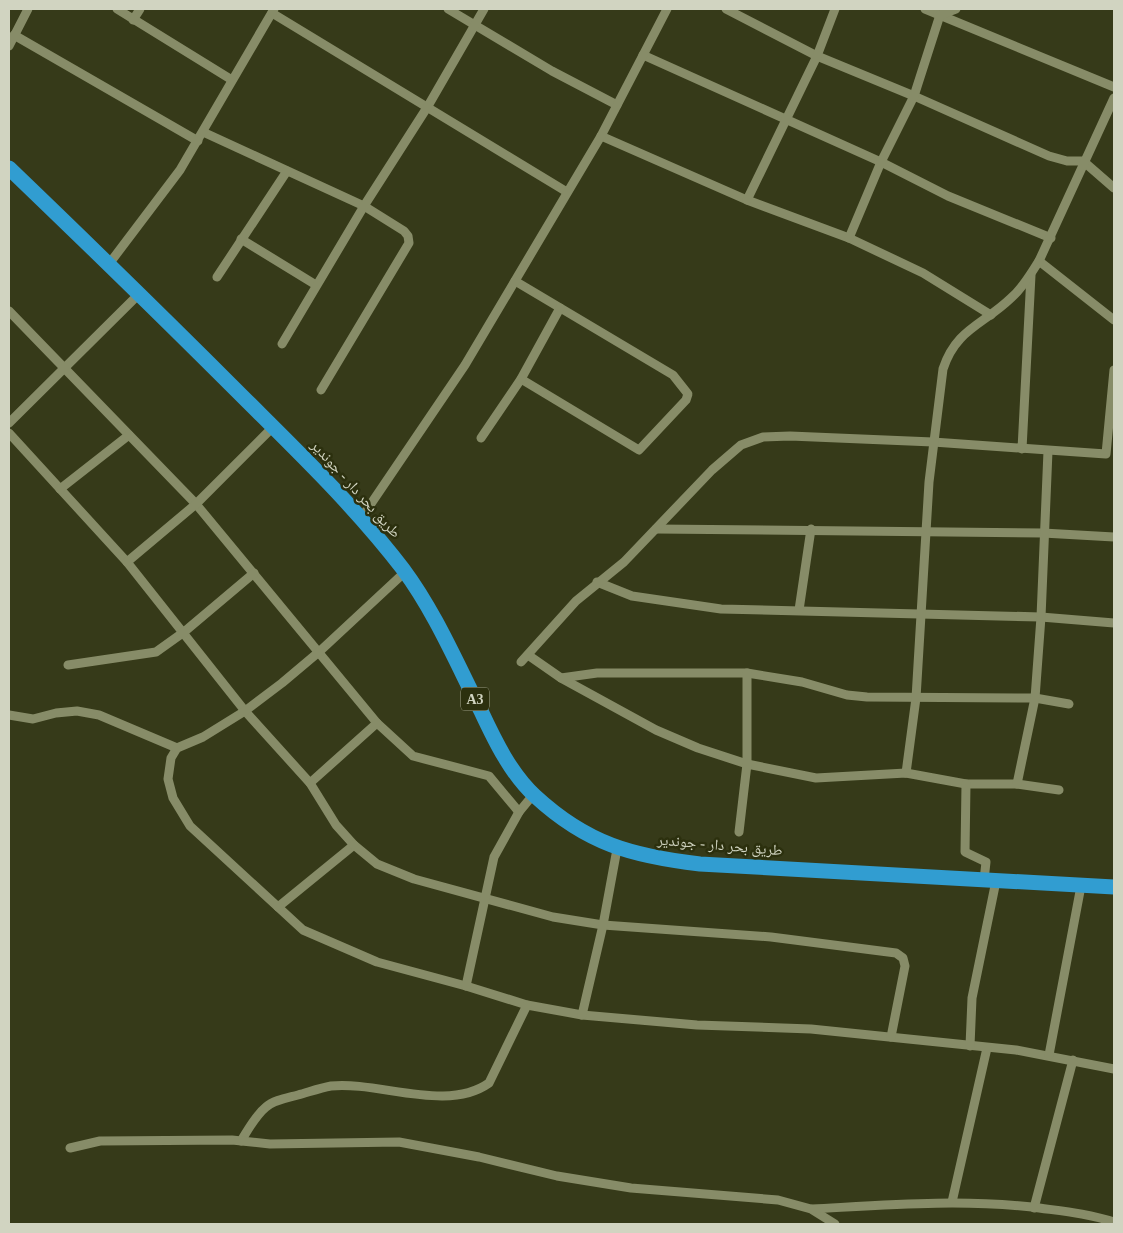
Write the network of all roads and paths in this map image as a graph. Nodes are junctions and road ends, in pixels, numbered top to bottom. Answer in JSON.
{"nodes":[{"id":1,"x":28,"y":9,"type":"edge"},
{"id":2,"x":117,"y":9,"type":"edge"},
{"id":3,"x":140,"y":9,"type":"edge"},
{"id":4,"x":448,"y":9,"type":"edge"},
{"id":5,"x":484,"y":9,"type":"edge"},
{"id":6,"x":667,"y":9,"type":"edge"},
{"id":7,"x":726,"y":9,"type":"edge"},
{"id":8,"x":835,"y":9,"type":"edge"},
{"id":9,"x":925,"y":9,"type":"edge"},
{"id":10,"x":956,"y":9,"type":"edge"},
{"id":11,"x":273,"y":11,"type":"edge"},
{"id":12,"x":940,"y":15,"type":"junction"},
{"id":13,"x":133,"y":20,"type":"junction"},
{"id":14,"x":474,"y":25,"type":"junction"},
{"id":15,"x":14,"y":35,"type":"junction"},
{"id":16,"x":9,"y":46,"type":"edge"},
{"id":17,"x":643,"y":55,"type":"junction"},
{"id":18,"x":817,"y":56,"type":"junction"},
{"id":19,"x":232,"y":80,"type":"junction"},
{"id":20,"x":1114,"y":87,"type":"edge"},
{"id":21,"x":914,"y":96,"type":"junction"},
{"id":22,"x":1114,"y":98,"type":"edge"},
{"id":23,"x":616,"y":105,"type":"junction"},
{"id":24,"x":428,"y":106,"type":"junction"},
{"id":25,"x":784,"y":121,"type":"junction"},
{"id":26,"x":203,"y":132,"type":"junction"},
{"id":27,"x":601,"y":136,"type":"junction"},
{"id":28,"x":198,"y":141,"type":"junction"},
{"id":29,"x":1083,"y":161,"type":"junction"},
{"id":30,"x":881,"y":162,"type":"junction"},
{"id":31,"x":9,"y":168,"type":"edge"},
{"id":32,"x":287,"y":171,"type":"junction"},
{"id":33,"x":1114,"y":188,"type":"edge"},
{"id":34,"x":567,"y":192,"type":"junction"},
{"id":35,"x":747,"y":200,"type":"junction"},
{"id":36,"x":364,"y":206,"type":"junction"},
{"id":37,"x":849,"y":238,"type":"junction"},
{"id":38,"x":1051,"y":238,"type":"junction"},
{"id":39,"x":241,"y":239,"type":"junction"},
{"id":40,"x":1039,"y":261,"type":"junction"},
{"id":41,"x":109,"y":264,"type":"junction"},
{"id":42,"x":1030,"y":274,"type":"junction"},
{"id":43,"x":216,"y":277,"type":"dead end"},
{"id":44,"x":515,"y":281,"type":"junction"},
{"id":45,"x":316,"y":285,"type":"junction"},
{"id":46,"x":139,"y":294,"type":"junction"},
{"id":47,"x":560,"y":308,"type":"junction"},
{"id":48,"x":9,"y":311,"type":"edge"},
{"id":49,"x":991,"y":315,"type":"junction"},
{"id":50,"x":1114,"y":320,"type":"edge"},
{"id":51,"x":282,"y":344,"type":"dead end"},
{"id":52,"x":64,"y":368,"type":"junction"},
{"id":53,"x":1114,"y":370,"type":"edge"},
{"id":54,"x":521,"y":379,"type":"junction"},
{"id":55,"x":321,"y":390,"type":"dead end"},
{"id":56,"x":9,"y":423,"type":"edge"},
{"id":57,"x":273,"y":427,"type":"junction"},
{"id":58,"x":9,"y":434,"type":"edge"},
{"id":59,"x":129,"y":435,"type":"junction"},
{"id":60,"x":481,"y":438,"type":"dead end"},
{"id":61,"x":933,"y":442,"type":"junction"},
{"id":62,"x":1022,"y":449,"type":"junction"},
{"id":63,"x":1048,"y":451,"type":"junction"},
{"id":64,"x":60,"y":489,"type":"junction"},
{"id":65,"x":196,"y":504,"type":"junction"},
{"id":66,"x":362,"y":518,"type":"junction"},
{"id":67,"x":656,"y":529,"type":"junction"},
{"id":68,"x":811,"y":529,"type":"junction"},
{"id":69,"x":927,"y":532,"type":"junction"},
{"id":70,"x":1043,"y":534,"type":"junction"},
{"id":71,"x":1114,"y":537,"type":"edge"},
{"id":72,"x":127,"y":562,"type":"junction"},
{"id":73,"x":405,"y":572,"type":"junction"},
{"id":74,"x":254,"y":573,"type":"junction"},
{"id":75,"x":597,"y":582,"type":"junction"},
{"id":76,"x":800,"y":610,"type":"junction"},
{"id":77,"x":921,"y":614,"type":"junction"},
{"id":78,"x":1041,"y":616,"type":"junction"},
{"id":79,"x":1114,"y":623,"type":"edge"},
{"id":80,"x":184,"y":632,"type":"junction"},
{"id":81,"x":320,"y":651,"type":"junction"},
{"id":82,"x":528,"y":655,"type":"junction"},
{"id":83,"x":520,"y":662,"type":"dead end"},
{"id":84,"x":68,"y":665,"type":"dead end"},
{"id":85,"x":747,"y":673,"type":"junction"},
{"id":86,"x":562,"y":678,"type":"junction"},
{"id":87,"x":916,"y":698,"type":"junction"},
{"id":88,"x":1035,"y":698,"type":"junction"},
{"id":89,"x":1069,"y":704,"type":"dead end"},
{"id":90,"x":245,"y":711,"type":"junction"},
{"id":91,"x":9,"y":715,"type":"edge"},
{"id":92,"x":377,"y":723,"type":"junction"},
{"id":93,"x":177,"y":748,"type":"junction"},
{"id":94,"x":748,"y":764,"type":"junction"},
{"id":95,"x":906,"y":773,"type":"junction"},
{"id":96,"x":310,"y":783,"type":"junction"},
{"id":97,"x":966,"y":784,"type":"junction"},
{"id":98,"x":1017,"y":784,"type":"junction"},
{"id":99,"x":1059,"y":790,"type":"dead end"},
{"id":100,"x":533,"y":795,"type":"junction"},
{"id":101,"x":519,"y":812,"type":"junction"},
{"id":102,"x":740,"y":832,"type":"dead end"},
{"id":103,"x":354,"y":845,"type":"junction"},
{"id":104,"x":617,"y":849,"type":"junction"},
{"id":105,"x":990,"y":880,"type":"junction"},
{"id":106,"x":1081,"y":886,"type":"junction"},
{"id":107,"x":1114,"y":887,"type":"edge"},
{"id":108,"x":485,"y":898,"type":"junction"},
{"id":109,"x":278,"y":907,"type":"junction"},
{"id":110,"x":604,"y":925,"type":"junction"},
{"id":111,"x":466,"y":986,"type":"junction"},
{"id":112,"x":527,"y":1005,"type":"junction"},
{"id":113,"x":582,"y":1015,"type":"junction"},
{"id":114,"x":891,"y":1037,"type":"junction"},
{"id":115,"x":970,"y":1046,"type":"junction"},
{"id":116,"x":987,"y":1048,"type":"junction"},
{"id":117,"x":1049,"y":1055,"type":"junction"},
{"id":118,"x":1073,"y":1060,"type":"junction"},
{"id":119,"x":1114,"y":1069,"type":"edge"},
{"id":120,"x":241,"y":1141,"type":"junction"},
{"id":121,"x":70,"y":1148,"type":"dead end"},
{"id":122,"x":952,"y":1202,"type":"junction"},
{"id":123,"x":1034,"y":1208,"type":"junction"},
{"id":124,"x":812,"y":1209,"type":"junction"},
{"id":125,"x":1114,"y":1222,"type":"edge"},
{"id":126,"x":835,"y":1224,"type":"edge"}],
"edges":[{"from":1,"to":15,"type":"street"},
{"from":2,"to":13,"type":"street"},
{"from":3,"to":13,"type":"street"},
{"from":4,"to":14,"type":"street"},
{"from":5,"to":14,"type":"street"},
{"from":6,"to":17,"type":"street"},
{"from":7,"to":18,"type":"street"},
{"from":8,"to":18,"type":"street"},
{"from":9,"to":12,"type":"street"},
{"from":10,"to":12,"type":"street"},
{"from":11,"to":19,"type":"street"},
{"from":11,"to":24,"type":"street"},
{"from":12,"to":20,"type":"street"},
{"from":12,"to":21,"type":"street"},
{"from":13,"to":19,"type":"street"},
{"from":14,"to":23,"type":"street"},
{"from":14,"to":24,"type":"street"},
{"from":15,"to":16,"type":"street"},
{"from":15,"to":28,"type":"street"},
{"from":17,"to":23,"type":"street"},
{"from":17,"to":25,"type":"street"},
{"from":18,"to":21,"type":"street"},
{"from":18,"to":25,"type":"street"},
{"from":19,"to":26,"type":"street"},
{"from":21,"to":29,"type":"street"},
{"from":21,"to":30,"type":"street"},
{"from":22,"to":29,"type":"street"},
{"from":23,"to":27,"type":"street"},
{"from":24,"to":34,"type":"street"},
{"from":24,"to":36,"type":"street"},
{"from":25,"to":30,"type":"street"},
{"from":25,"to":35,"type":"street"},
{"from":26,"to":28,"type":"street"},
{"from":26,"to":32,"type":"street"},
{"from":27,"to":34,"type":"street"},
{"from":27,"to":35,"type":"street"},
{"from":28,"to":41,"type":"street"},
{"from":29,"to":33,"type":"street"},
{"from":29,"to":38,"type":"street"},
{"from":30,"to":37,"type":"street"},
{"from":30,"to":38,"type":"street"},
{"from":31,"to":41,"type":"highway","name":"طريق بحر دار - جوندير","number":"A3"},
{"from":32,"to":36,"type":"street"},
{"from":32,"to":39,"type":"street"},
{"from":34,"to":44,"type":"street"},
{"from":35,"to":37,"type":"street"},
{"from":36,"to":45,"type":"street"},
{"from":36,"to":55,"type":"street"},
{"from":37,"to":49,"type":"street"},
{"from":38,"to":40,"type":"street"},
{"from":39,"to":43,"type":"street"},
{"from":39,"to":45,"type":"street"},
{"from":40,"to":42,"type":"street"},
{"from":40,"to":50,"type":"street"},
{"from":41,"to":46,"type":"highway","name":"طريق بحر دار - جوندير","number":"A3"},
{"from":42,"to":49,"type":"street"},
{"from":42,"to":62,"type":"street"},
{"from":44,"to":47,"type":"street"},
{"from":44,"to":66,"type":"street"},
{"from":45,"to":51,"type":"street"},
{"from":46,"to":52,"type":"street"},
{"from":46,"to":57,"type":"highway","name":"طريق بحر دار - جوندير","number":"A3"},
{"from":47,"to":54,"type":"street"},
{"from":47,"to":54,"type":"street"},
{"from":48,"to":52,"type":"street"},
{"from":49,"to":61,"type":"street"},
{"from":52,"to":56,"type":"street"},
{"from":52,"to":59,"type":"street"},
{"from":53,"to":63,"type":"street"},
{"from":54,"to":60,"type":"street"},
{"from":57,"to":65,"type":"street"},
{"from":57,"to":66,"type":"highway","name":"طريق بحر دار - جوندير","number":"A3"},
{"from":58,"to":64,"type":"street"},
{"from":59,"to":64,"type":"street"},
{"from":59,"to":65,"type":"street"},
{"from":61,"to":62,"type":"street"},
{"from":61,"to":67,"type":"street"},
{"from":61,"to":69,"type":"street"},
{"from":62,"to":63,"type":"street"},
{"from":63,"to":70,"type":"street"},
{"from":64,"to":72,"type":"street"},
{"from":65,"to":72,"type":"street"},
{"from":65,"to":74,"type":"street"},
{"from":66,"to":73,"type":"highway","name":"طريق بحر دار - جوندير","number":"A3"},
{"from":67,"to":68,"type":"street"},
{"from":67,"to":75,"type":"street"},
{"from":68,"to":69,"type":"street"},
{"from":68,"to":76,"type":"street"},
{"from":69,"to":70,"type":"street"},
{"from":69,"to":77,"type":"street"},
{"from":70,"to":71,"type":"street"},
{"from":70,"to":78,"type":"street"},
{"from":72,"to":80,"type":"street"},
{"from":73,"to":81,"type":"street"},
{"from":73,"to":100,"type":"highway","name":"طريق بحر دار - جوندير","number":"A3"},
{"from":74,"to":80,"type":"street"},
{"from":74,"to":81,"type":"street"},
{"from":75,"to":76,"type":"street"},
{"from":75,"to":82,"type":"street"},
{"from":76,"to":77,"type":"street"},
{"from":77,"to":78,"type":"street"},
{"from":77,"to":87,"type":"street"},
{"from":78,"to":79,"type":"street"},
{"from":78,"to":88,"type":"street"},
{"from":80,"to":84,"type":"street"},
{"from":80,"to":90,"type":"street"},
{"from":81,"to":90,"type":"street"},
{"from":81,"to":92,"type":"street"},
{"from":82,"to":83,"type":"street"},
{"from":82,"to":86,"type":"street"},
{"from":85,"to":86,"type":"street"},
{"from":85,"to":87,"type":"street"},
{"from":85,"to":94,"type":"street"},
{"from":86,"to":94,"type":"street"},
{"from":87,"to":88,"type":"street"},
{"from":87,"to":95,"type":"street"},
{"from":88,"to":89,"type":"street"},
{"from":88,"to":98,"type":"street"},
{"from":90,"to":93,"type":"street"},
{"from":90,"to":96,"type":"street"},
{"from":91,"to":93,"type":"street"},
{"from":92,"to":96,"type":"street"},
{"from":92,"to":101,"type":"street"},
{"from":93,"to":109,"type":"street"},
{"from":94,"to":95,"type":"street"},
{"from":94,"to":102,"type":"street"},
{"from":95,"to":97,"type":"street"},
{"from":96,"to":103,"type":"street"},
{"from":97,"to":98,"type":"street"},
{"from":97,"to":105,"type":"street"},
{"from":98,"to":99,"type":"street"},
{"from":100,"to":101,"type":"street"},
{"from":100,"to":104,"type":"highway","name":"طريق بحر دار - جوندير","number":"A3"},
{"from":101,"to":108,"type":"street"},
{"from":103,"to":108,"type":"street"},
{"from":103,"to":109,"type":"street"},
{"from":104,"to":105,"type":"highway","name":"طريق بحر دار - جوندير","number":"A3"},
{"from":104,"to":110,"type":"street"},
{"from":105,"to":106,"type":"highway","name":"طريق بحر دار - جوندير","number":"A3"},
{"from":105,"to":115,"type":"street"},
{"from":106,"to":107,"type":"highway","name":"طريق بحر دار - جوندير","number":"A3"},
{"from":106,"to":117,"type":"street"},
{"from":108,"to":110,"type":"street"},
{"from":108,"to":111,"type":"street"},
{"from":109,"to":111,"type":"street"},
{"from":110,"to":113,"type":"street"},
{"from":110,"to":114,"type":"street"},
{"from":111,"to":112,"type":"street"},
{"from":112,"to":113,"type":"street"},
{"from":112,"to":120,"type":"street"},
{"from":113,"to":114,"type":"street"},
{"from":114,"to":115,"type":"street"},
{"from":115,"to":116,"type":"street"},
{"from":116,"to":117,"type":"street"},
{"from":116,"to":122,"type":"street"},
{"from":117,"to":118,"type":"street"},
{"from":118,"to":119,"type":"street"},
{"from":118,"to":123,"type":"street"},
{"from":120,"to":121,"type":"street"},
{"from":120,"to":124,"type":"street"},
{"from":122,"to":123,"type":"street"},
{"from":122,"to":124,"type":"street"},
{"from":123,"to":125,"type":"street"},
{"from":124,"to":126,"type":"street"}]}
